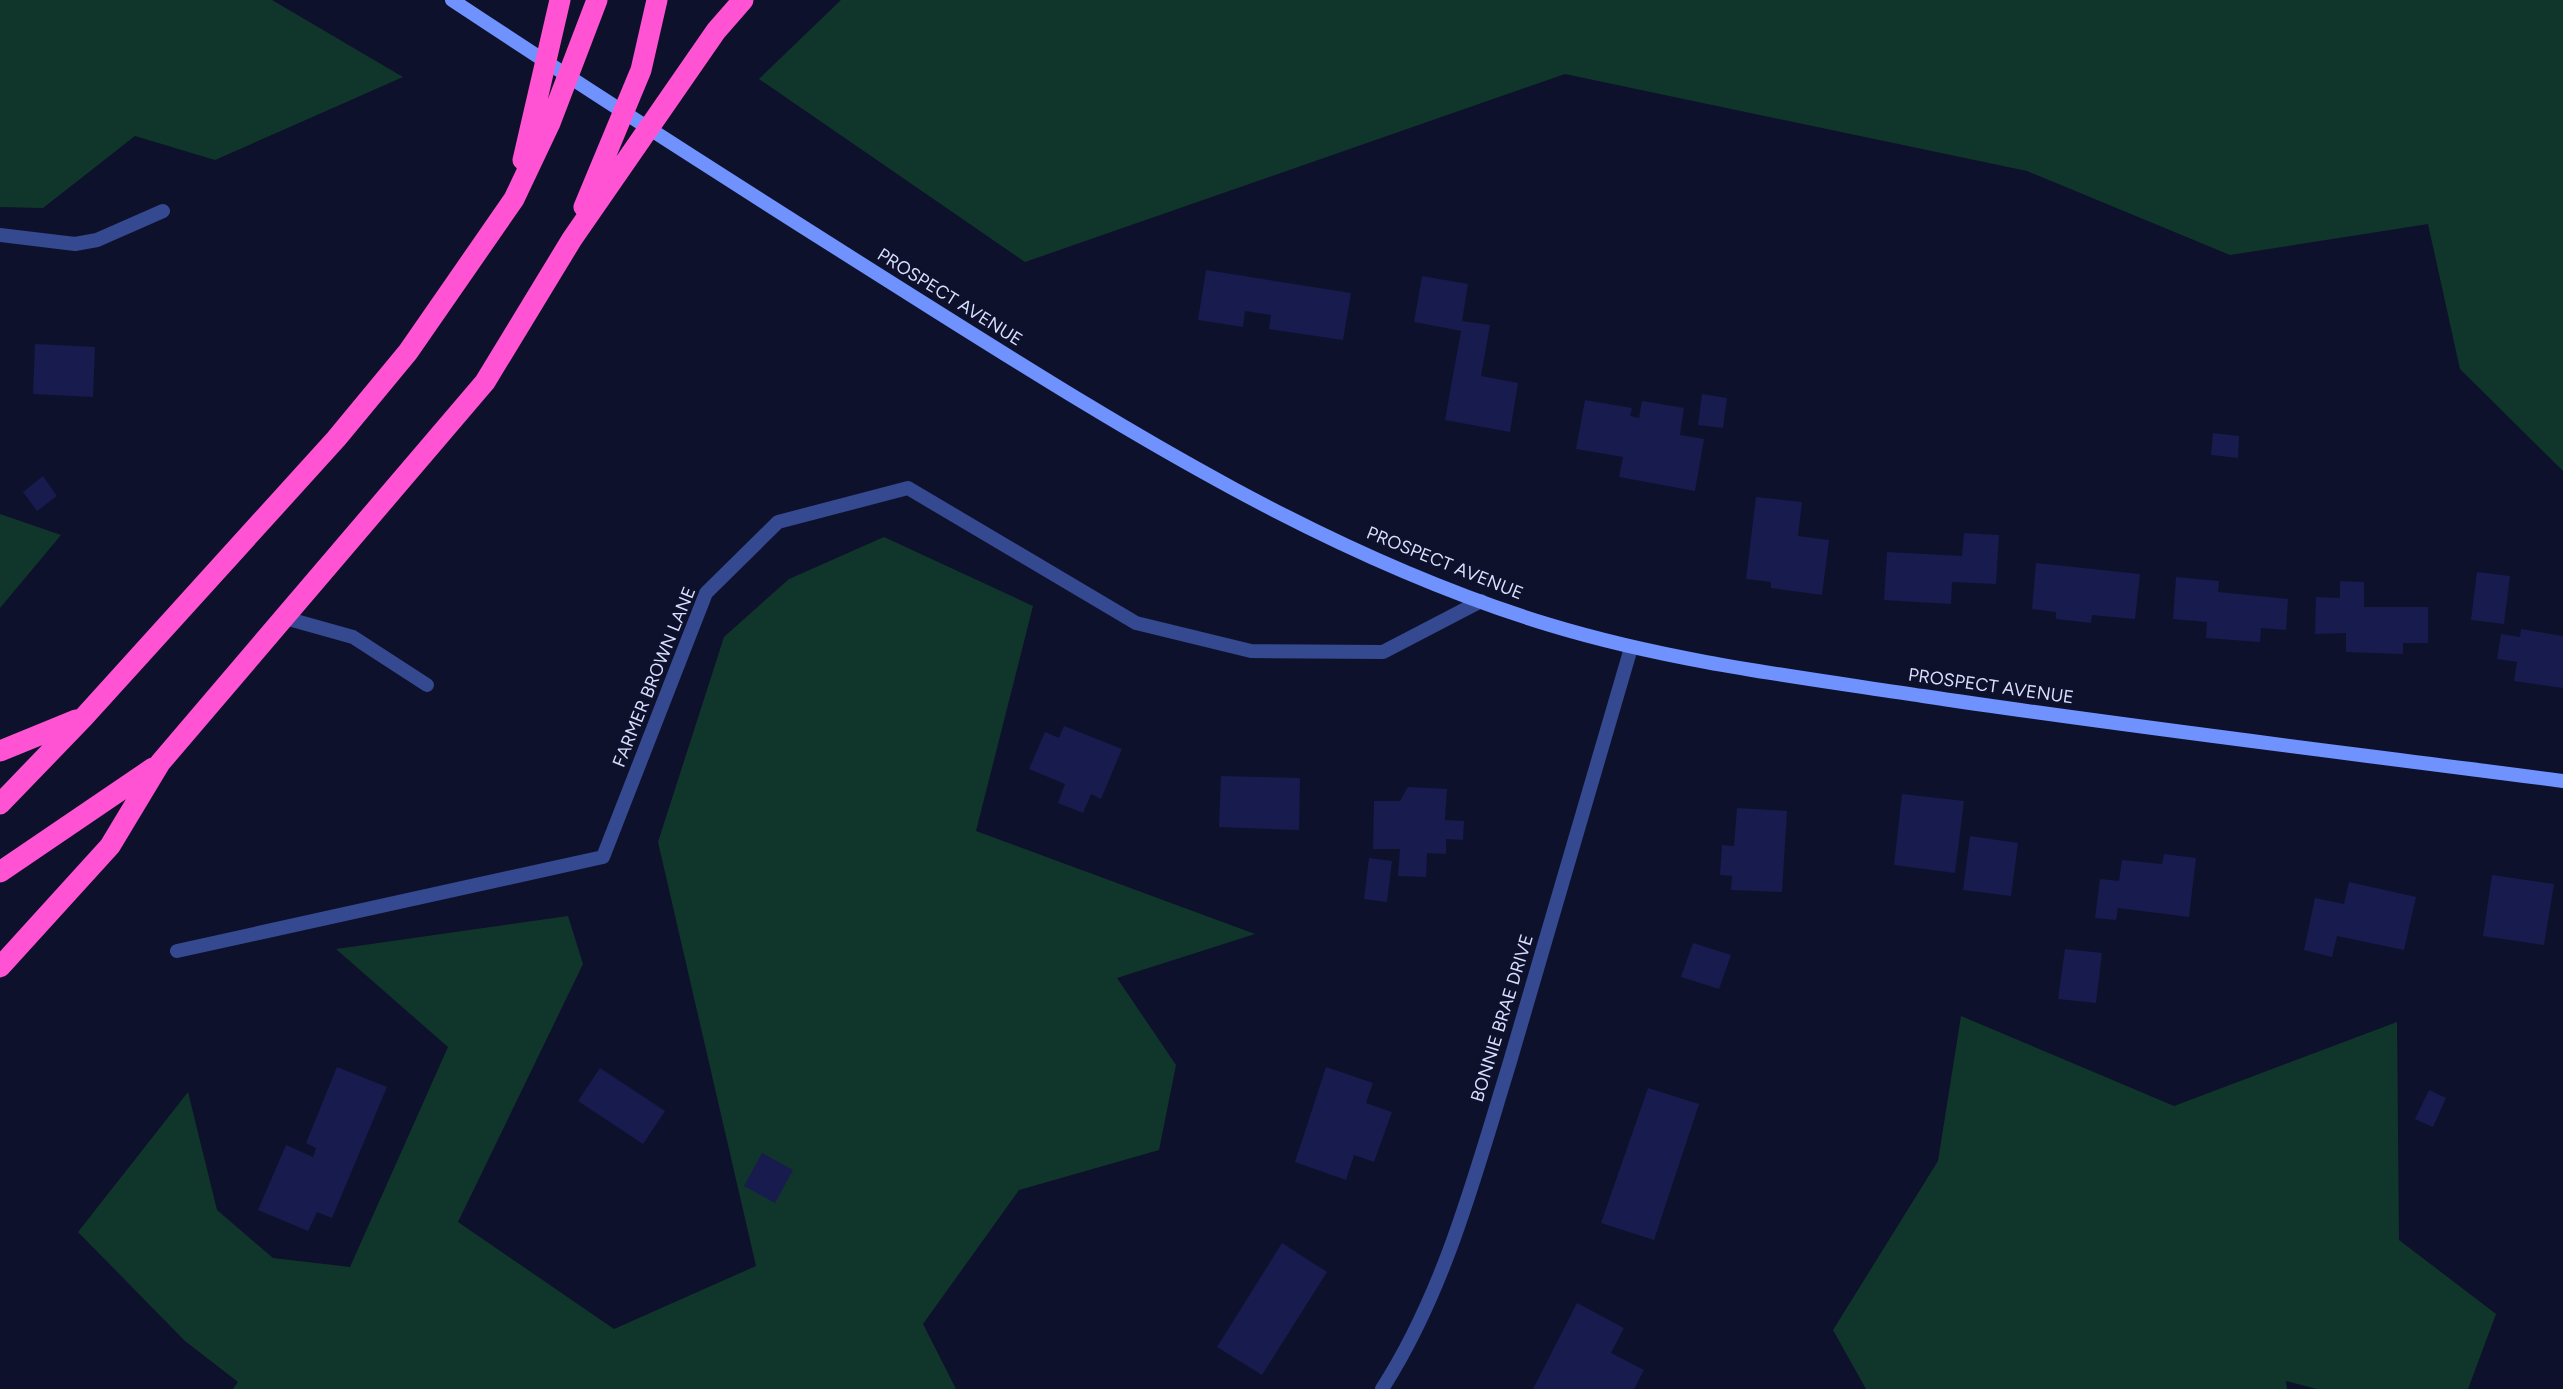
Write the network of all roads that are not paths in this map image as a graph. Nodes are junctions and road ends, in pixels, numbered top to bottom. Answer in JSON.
{"nodes":[{"id":1,"x":560,"y":0,"type":"edge"},
{"id":2,"x":597,"y":0,"type":"edge"},
{"id":3,"x":657,"y":0,"type":"edge"},
{"id":4,"x":743,"y":0,"type":"edge"},
{"id":5,"x":454,"y":1,"type":"edge"},
{"id":6,"x":514,"y":199,"type":"junction"},
{"id":7,"x":163,"y":211,"type":"dead end"},
{"id":8,"x":0,"y":235,"type":"edge"},
{"id":9,"x":572,"y":239,"type":"junction"},
{"id":10,"x":1481,"y":601,"type":"junction"},
{"id":11,"x":285,"y":618,"type":"junction"},
{"id":12,"x":1631,"y":648,"type":"junction"},
{"id":13,"x":426,"y":685,"type":"dead end"},
{"id":14,"x":84,"y":717,"type":"junction"},
{"id":15,"x":0,"y":751,"type":"edge"},
{"id":16,"x":160,"y":763,"type":"junction"},
{"id":17,"x":2563,"y":781,"type":"edge"},
{"id":18,"x":0,"y":804,"type":"edge"},
{"id":19,"x":0,"y":872,"type":"edge"},
{"id":20,"x":177,"y":951,"type":"dead end"},
{"id":21,"x":0,"y":967,"type":"edge"},
{"id":22,"x":1382,"y":1389,"type":"edge"}],
"edges":[{"from":1,"to":6,"type":"highway"},
{"from":2,"to":6,"type":"highway"},
{"from":3,"to":9,"type":"highway"},
{"from":4,"to":9,"type":"highway"},
{"from":5,"to":10,"type":"street","name":"PROSPECT AVENUE"},
{"from":6,"to":14,"type":"highway"},
{"from":7,"to":8,"type":"street"},
{"from":9,"to":11,"type":"highway"},
{"from":10,"to":12,"type":"street","name":"PROSPECT AVENUE"},
{"from":10,"to":20,"type":"street","name":"FARMER BROWN LANE"},
{"from":11,"to":13,"type":"street"},
{"from":11,"to":16,"type":"highway"},
{"from":12,"to":17,"type":"street","name":"PROSPECT AVENUE"},
{"from":12,"to":22,"type":"street","name":"BONNIE BRAE DRIVE"},
{"from":14,"to":15,"type":"highway"},
{"from":14,"to":18,"type":"highway"},
{"from":16,"to":19,"type":"highway"},
{"from":16,"to":21,"type":"highway"}]}
